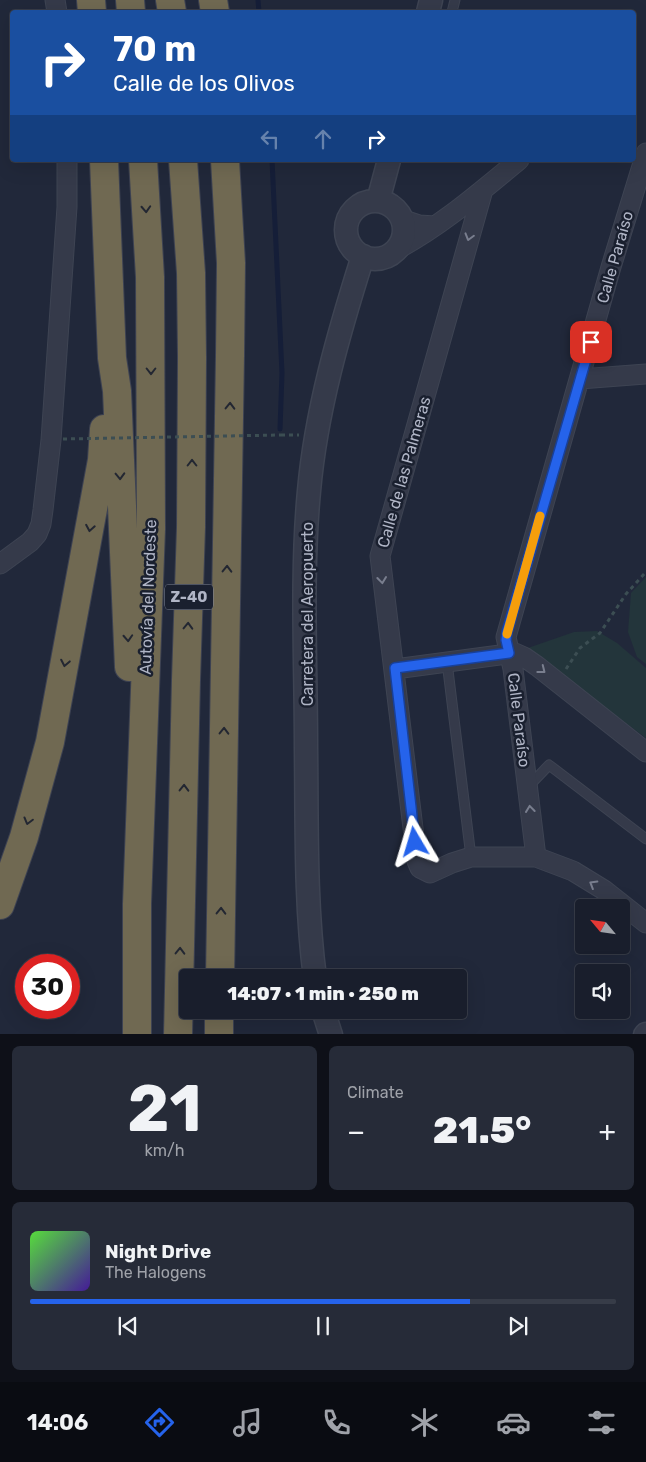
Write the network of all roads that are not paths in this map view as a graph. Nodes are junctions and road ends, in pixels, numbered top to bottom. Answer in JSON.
{"nodes":[{"id":1,"x":646,"y":153,"type":"edge"},
{"id":2,"x":67,"y":162,"type":"edge"},
{"id":3,"x":104,"y":162,"type":"edge"},
{"id":4,"x":143,"y":162,"type":"edge"},
{"id":5,"x":183,"y":162,"type":"edge"},
{"id":6,"x":225,"y":162,"type":"edge"},
{"id":7,"x":388,"y":162,"type":"edge"},
{"id":8,"x":517,"y":162,"type":"edge"},
{"id":9,"x":483,"y":190,"type":"junction"},
{"id":10,"x":378,"y":201,"type":"junction"},
{"id":11,"x":402,"y":219,"type":"junction"},
{"id":12,"x":435,"y":226,"type":"junction"},
{"id":13,"x":394,"y":251,"type":"junction"},
{"id":14,"x":363,"y":256,"type":"junction"},
{"id":15,"x":112,"y":358,"type":"junction"},
{"id":16,"x":646,"y":374,"type":"edge"},
{"id":17,"x":580,"y":379,"type":"junction"},
{"id":18,"x":0,"y":564,"type":"edge"},
{"id":19,"x":509,"y":653,"type":"junction"},
{"id":20,"x":447,"y":662,"type":"junction"},
{"id":21,"x":395,"y":668,"type":"junction"},
{"id":22,"x":646,"y":752,"type":"edge"},
{"id":23,"x":528,"y":787,"type":"junction"},
{"id":24,"x":646,"y":840,"type":"edge"},
{"id":25,"x":471,"y":856,"type":"junction"},
{"id":26,"x":536,"y":858,"type":"junction"},
{"id":27,"x":136,"y":904,"type":"junction"},
{"id":28,"x":0,"y":905,"type":"edge"},
{"id":29,"x":646,"y":923,"type":"edge"},
{"id":30,"x":220,"y":969,"type":"edge"},
{"id":31,"x":314,"y":969,"type":"edge"},
{"id":32,"x":219,"y":1019,"type":"edge"},
{"id":33,"x":326,"y":1019,"type":"edge"},
{"id":34,"x":136,"y":1034,"type":"edge"},
{"id":35,"x":178,"y":1034,"type":"edge"},
{"id":36,"x":219,"y":1034,"type":"edge"},
{"id":37,"x":331,"y":1034,"type":"edge"}],
"edges":[{"from":1,"to":17,"type":"street","name":"Calle Paraíso"},
{"from":2,"to":18,"type":"street"},
{"from":3,"to":15,"type":"highway"},
{"from":4,"to":27,"type":"highway","name":"Autovía del Nordeste","number":"Z-40","one_way":true},
{"from":35,"to":5,"type":"highway","number":"Z-40","one_way":true},
{"from":30,"to":6,"type":"highway","one_way":true},
{"from":7,"to":10,"type":"street"},
{"from":8,"to":9,"type":"street"},
{"from":9,"to":12,"type":"street"},
{"from":9,"to":21,"type":"street","name":"Calle de las Palmeras","one_way":true},
{"from":10,"to":11,"type":"street"},
{"from":10,"to":14,"type":"street"},
{"from":11,"to":12,"type":"street"},
{"from":11,"to":13,"type":"street"},
{"from":12,"to":13,"type":"street"},
{"from":13,"to":14,"type":"street"},
{"from":14,"to":31,"type":"street","name":"Carretera del Aeropuerto"},
{"from":15,"to":27,"type":"highway","one_way":true},
{"from":15,"to":28,"type":"highway","one_way":true},
{"from":16,"to":17,"type":"street"},
{"from":17,"to":19,"type":"street","name":"Calle Paraíso"},
{"from":19,"to":20,"type":"street"},
{"from":19,"to":22,"type":"street","one_way":true},
{"from":19,"to":23,"type":"street","name":"Calle Paraíso"},
{"from":20,"to":21,"type":"street"},
{"from":20,"to":25,"type":"lane"},
{"from":21,"to":25,"type":"street","name":"Calle de las Palmeras"},
{"from":23,"to":24,"type":"lane"},
{"from":26,"to":23,"type":"street","name":"Calle Paraíso","one_way":true},
{"from":25,"to":26,"type":"street"},
{"from":29,"to":26,"type":"street","one_way":true},
{"from":27,"to":34,"type":"highway","name":"Autovía del Nordeste","number":"Z-40"},
{"from":32,"to":36,"type":"highway"},
{"from":33,"to":37,"type":"street"}]}
